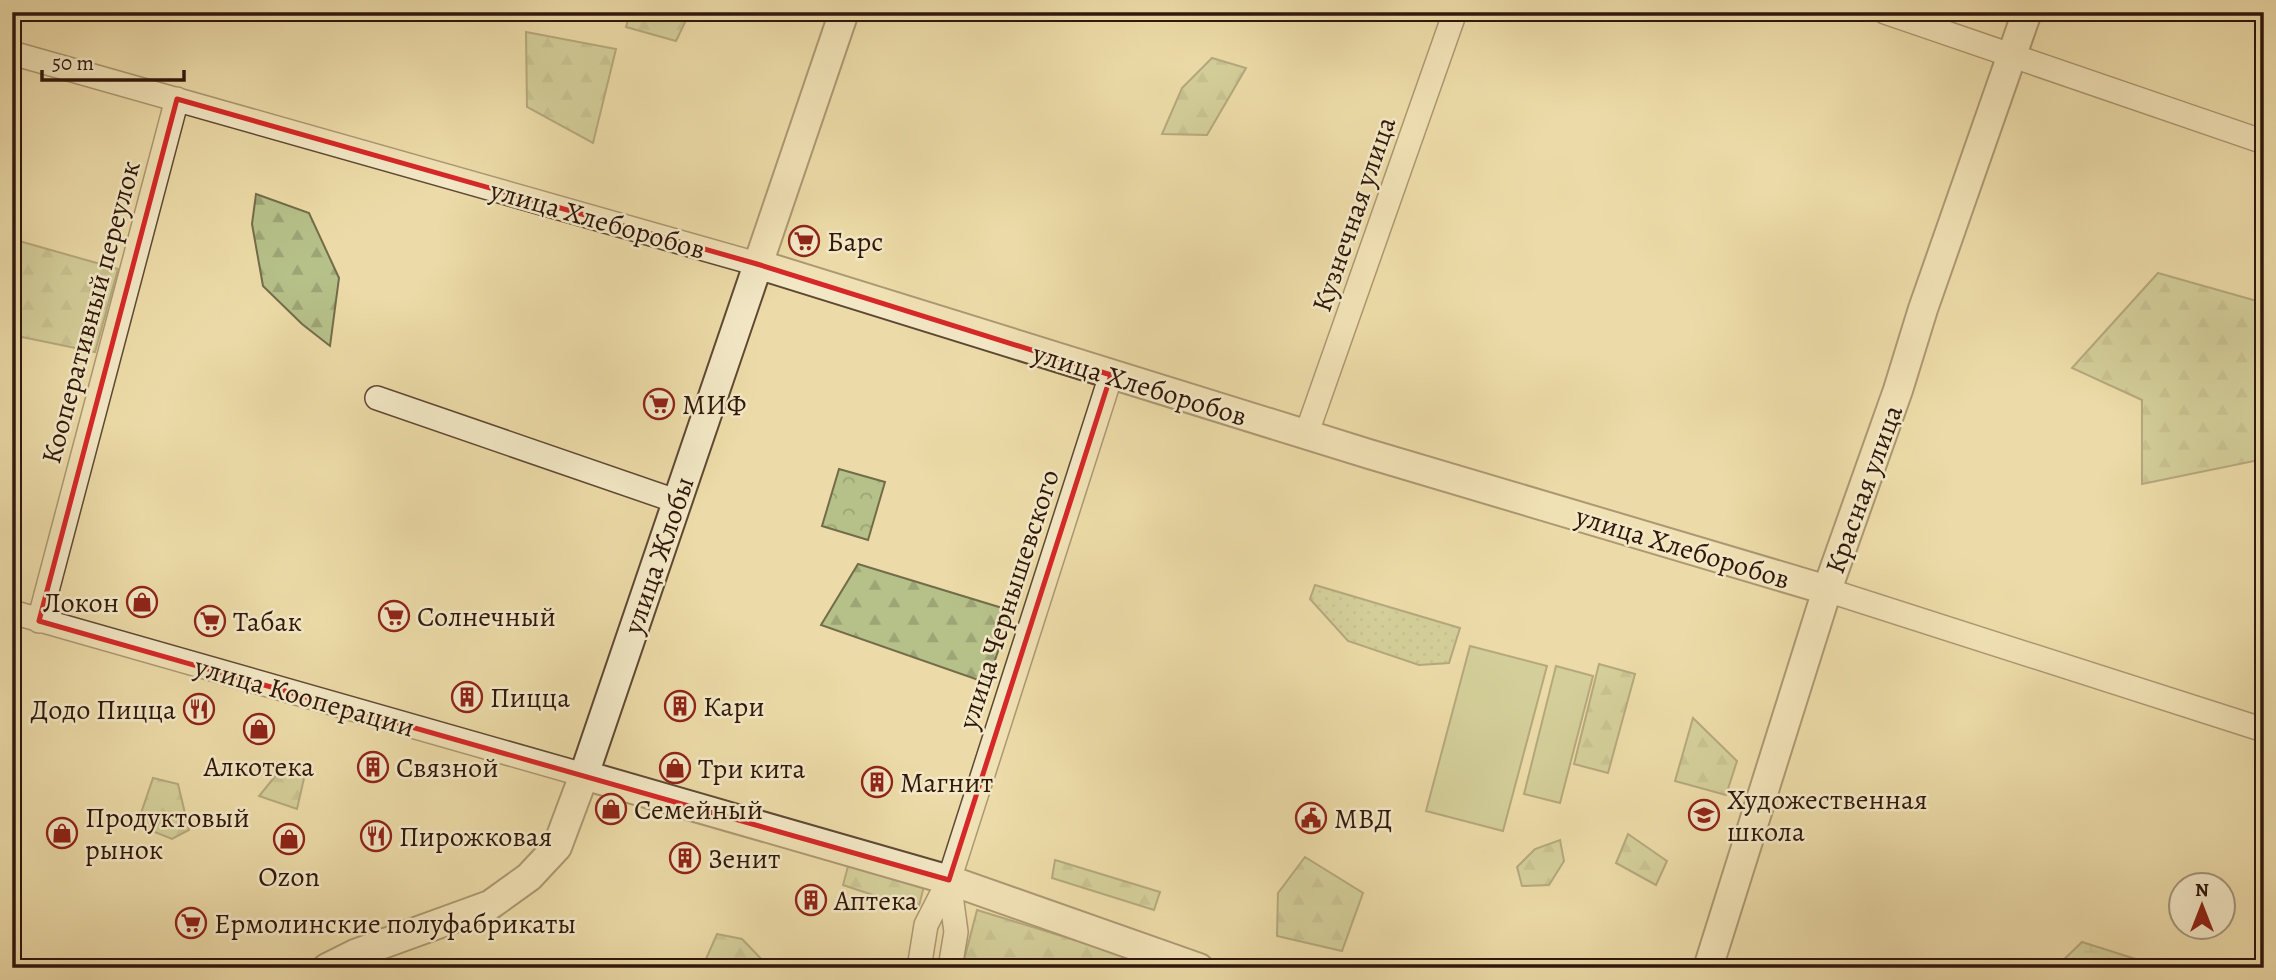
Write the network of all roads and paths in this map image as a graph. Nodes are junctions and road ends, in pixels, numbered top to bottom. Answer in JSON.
{"nodes":[{"id":1,"x":844,"y":12,"type":"edge"},
{"id":2,"x":1455,"y":12,"type":"edge"},
{"id":3,"x":1885,"y":12,"type":"edge"},
{"id":4,"x":2026,"y":12,"type":"edge"},
{"id":5,"x":12,"y":53,"type":"edge"},
{"id":6,"x":2012,"y":55,"type":"junction"},
{"id":7,"x":177,"y":99,"type":"junction"},
{"id":8,"x":2264,"y":142,"type":"edge"},
{"id":9,"x":757,"y":264,"type":"junction"},
{"id":10,"x":1111,"y":375,"type":"junction"},
{"id":11,"x":377,"y":398,"type":"dead end"},
{"id":12,"x":1307,"y":435,"type":"junction"},
{"id":13,"x":676,"y":501,"type":"junction"},
{"id":14,"x":1827,"y":590,"type":"junction"},
{"id":15,"x":12,"y":612,"type":"edge"},
{"id":16,"x":39,"y":621,"type":"junction"},
{"id":17,"x":2264,"y":730,"type":"edge"},
{"id":18,"x":584,"y":775,"type":"junction"},
{"id":19,"x":949,"y":880,"type":"junction"},
{"id":20,"x":327,"y":968,"type":"edge"},
{"id":21,"x":919,"y":968,"type":"edge"},
{"id":22,"x":950,"y":968,"type":"edge"},
{"id":23,"x":1199,"y":968,"type":"edge"},
{"id":24,"x":1708,"y":968,"type":"edge"}],
"edges":[{"from":1,"to":9,"type":"street","name":"улица Жлобы"},
{"from":2,"to":12,"type":"street","name":"Кузнечная улица"},
{"from":3,"to":6,"type":"street"},
{"from":4,"to":6,"type":"street","name":"Красная улица"},
{"from":5,"to":7,"type":"street","name":"улица Хлеборобов"},
{"from":6,"to":8,"type":"street"},
{"from":6,"to":14,"type":"street","name":"Красная улица"},
{"from":7,"to":9,"type":"street","name":"улица Хлеборобов"},
{"from":7,"to":16,"type":"street","name":"Кооперативный переулок"},
{"from":9,"to":10,"type":"street","name":"улица Хлеборобов"},
{"from":9,"to":13,"type":"street","name":"улица Жлобы"},
{"from":10,"to":12,"type":"street","name":"улица Хлеборобов"},
{"from":10,"to":19,"type":"street","name":"улица Чернышевского"},
{"from":11,"to":13,"type":"street"},
{"from":12,"to":14,"type":"street","name":"улица Хлеборобов"},
{"from":13,"to":18,"type":"street","name":"улица Жлобы"},
{"from":14,"to":17,"type":"street","name":"улица Хлеборобов"},
{"from":14,"to":24,"type":"street","name":"Красная улица"},
{"from":15,"to":16,"type":"street","name":"улица Кооперации"},
{"from":16,"to":18,"type":"street","name":"улица Кооперации"},
{"from":18,"to":19,"type":"street","name":"улица Кооперации"},
{"from":18,"to":20,"type":"street","name":"улица Жлобы"},
{"from":19,"to":21,"type":"street","name":"улица Чернышевского"},
{"from":19,"to":22,"type":"street","name":"улица Чернышевского"},
{"from":19,"to":23,"type":"street","name":"улица Кооперации"}]}
